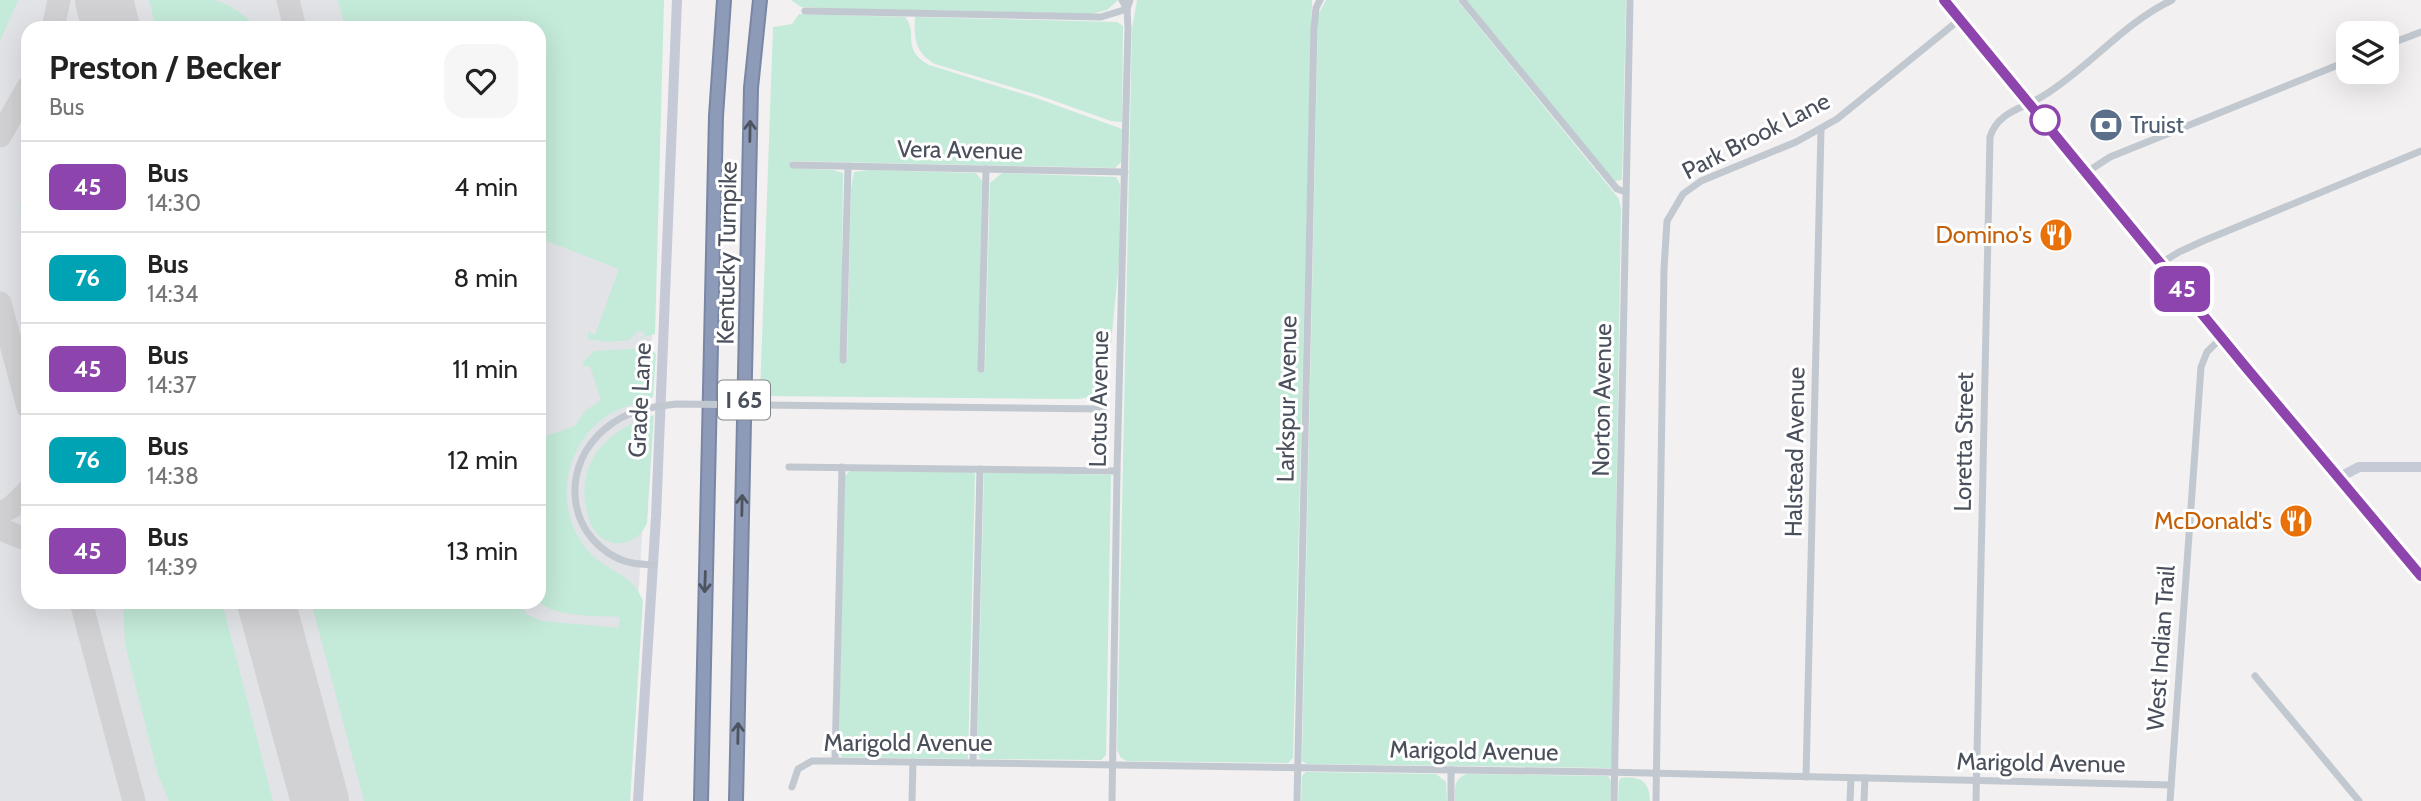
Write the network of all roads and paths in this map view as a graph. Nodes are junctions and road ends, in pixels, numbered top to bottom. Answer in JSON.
{"nodes":[{"id":1,"x":677,"y":0,"type":"edge"},
{"id":2,"x":724,"y":0,"type":"edge"},
{"id":3,"x":760,"y":0,"type":"edge"},
{"id":4,"x":1122,"y":0,"type":"edge"},
{"id":5,"x":1130,"y":0,"type":"edge"},
{"id":6,"x":1320,"y":0,"type":"edge"},
{"id":7,"x":1462,"y":0,"type":"edge"},
{"id":8,"x":1630,"y":0,"type":"edge"},
{"id":9,"x":1944,"y":0,"type":"edge"},
{"id":10,"x":2172,"y":0,"type":"edge"},
{"id":11,"x":1127,"y":9,"type":"junction"},
{"id":12,"x":805,"y":11,"type":"dead end"},
{"id":13,"x":1959,"y":20,"type":"junction"},
{"id":14,"x":2421,"y":32,"type":"edge"},
{"id":15,"x":2399,"y":40,"type":"edge"},
{"id":16,"x":2336,"y":66,"type":"edge"},
{"id":17,"x":2029,"y":103,"type":"junction"},
{"id":18,"x":1821,"y":129,"type":"junction"},
{"id":19,"x":2421,"y":151,"type":"edge"},
{"id":20,"x":793,"y":165,"type":"dead end"},
{"id":21,"x":848,"y":166,"type":"junction"},
{"id":22,"x":986,"y":169,"type":"junction"},
{"id":23,"x":1125,"y":172,"type":"junction"},
{"id":24,"x":2087,"y":172,"type":"junction"},
{"id":25,"x":1626,"y":192,"type":"junction"},
{"id":26,"x":2161,"y":263,"type":"junction"},
{"id":27,"x":2222,"y":337,"type":"junction"},
{"id":28,"x":843,"y":360,"type":"dead end"},
{"id":29,"x":981,"y":369,"type":"dead end"},
{"id":30,"x":1118,"y":409,"type":"junction"},
{"id":31,"x":789,"y":467,"type":"dead end"},
{"id":32,"x":842,"y":467,"type":"junction"},
{"id":33,"x":2421,"y":467,"type":"edge"},
{"id":34,"x":980,"y":469,"type":"junction"},
{"id":35,"x":1116,"y":471,"type":"junction"},
{"id":36,"x":2338,"y":478,"type":"junction"},
{"id":37,"x":654,"y":565,"type":"junction"},
{"id":38,"x":2421,"y":576,"type":"edge"},
{"id":39,"x":2255,"y":676,"type":"dead end"},
{"id":40,"x":835,"y":761,"type":"junction"},
{"id":41,"x":913,"y":762,"type":"junction"},
{"id":42,"x":973,"y":763,"type":"junction"},
{"id":43,"x":1112,"y":764,"type":"junction"},
{"id":44,"x":1298,"y":767,"type":"junction"},
{"id":45,"x":1451,"y":770,"type":"junction"},
{"id":46,"x":1615,"y":772,"type":"junction"},
{"id":47,"x":1655,"y":774,"type":"junction"},
{"id":48,"x":1806,"y":777,"type":"junction"},
{"id":49,"x":1851,"y":778,"type":"junction"},
{"id":50,"x":1865,"y":778,"type":"junction"},
{"id":51,"x":1976,"y":781,"type":"junction"},
{"id":52,"x":2171,"y":785,"type":"junction"},
{"id":53,"x":792,"y":786,"type":"dead end"},
{"id":54,"x":638,"y":801,"type":"edge"},
{"id":55,"x":701,"y":801,"type":"edge"},
{"id":56,"x":736,"y":801,"type":"edge"},
{"id":57,"x":912,"y":801,"type":"edge"},
{"id":58,"x":1111,"y":801,"type":"edge"},
{"id":59,"x":1297,"y":801,"type":"edge"},
{"id":60,"x":1451,"y":801,"type":"edge"},
{"id":61,"x":1614,"y":801,"type":"edge"},
{"id":62,"x":1656,"y":801,"type":"edge"},
{"id":63,"x":1850,"y":801,"type":"edge"},
{"id":64,"x":1864,"y":801,"type":"edge"},
{"id":65,"x":1976,"y":801,"type":"edge"},
{"id":66,"x":2170,"y":801,"type":"edge"},
{"id":67,"x":2359,"y":801,"type":"edge"}],
"edges":[{"from":1,"to":37,"type":"main road","name":"Grade Lane"},
{"from":2,"to":55,"type":"highway","number":"I 65","one_way":true},
{"from":56,"to":3,"type":"highway","name":"Kentucky Turnpike","number":"I 65","one_way":true},
{"from":4,"to":11,"type":"street","name":"Lotus Avenue"},
{"from":5,"to":11,"type":"street"},
{"from":6,"to":44,"type":"street","name":"Larkspur Avenue"},
{"from":7,"to":25,"type":"street"},
{"from":8,"to":25,"type":"street","name":"Norton Avenue"},
{"from":9,"to":13,"type":"main road"},
{"from":10,"to":17,"type":"street","name":"Loretta Street"},
{"from":11,"to":12,"type":"street"},
{"from":11,"to":23,"type":"street","name":"Lotus Avenue"},
{"from":13,"to":17,"type":"main road"},
{"from":13,"to":18,"type":"street","name":"Park Brook Lane"},
{"from":14,"to":15,"type":"street"},
{"from":16,"to":24,"type":"street"},
{"from":17,"to":24,"type":"main road"},
{"from":17,"to":51,"type":"street","name":"Loretta Street"},
{"from":18,"to":47,"type":"street","name":"Park Brook Lane"},
{"from":18,"to":48,"type":"street","name":"Halstead Avenue"},
{"from":19,"to":26,"type":"street"},
{"from":20,"to":21,"type":"street","name":"Vera Avenue"},
{"from":21,"to":22,"type":"street","name":"Vera Avenue"},
{"from":21,"to":28,"type":"street"},
{"from":22,"to":23,"type":"street","name":"Vera Avenue"},
{"from":22,"to":29,"type":"street"},
{"from":23,"to":30,"type":"street","name":"Lotus Avenue"},
{"from":24,"to":26,"type":"main road"},
{"from":25,"to":46,"type":"street","name":"Norton Avenue"},
{"from":26,"to":27,"type":"main road"},
{"from":27,"to":36,"type":"main road"},
{"from":27,"to":52,"type":"street","name":"West Indian Trail"},
{"from":30,"to":35,"type":"street","name":"Lotus Avenue"},
{"from":30,"to":37,"type":"street","bridge":true},
{"from":31,"to":32,"type":"street"},
{"from":32,"to":34,"type":"street"},
{"from":32,"to":40,"type":"street"},
{"from":33,"to":36,"type":"main road"},
{"from":34,"to":35,"type":"street"},
{"from":34,"to":42,"type":"street"},
{"from":35,"to":43,"type":"street","name":"Lotus Avenue"},
{"from":36,"to":38,"type":"main road"},
{"from":37,"to":54,"type":"main road","name":"Grade Lane"},
{"from":39,"to":67,"type":"street"},
{"from":40,"to":41,"type":"street","name":"Marigold Avenue"},
{"from":40,"to":53,"type":"street","name":"Marigold Avenue"},
{"from":41,"to":42,"type":"street","name":"Marigold Avenue"},
{"from":41,"to":57,"type":"street"},
{"from":42,"to":43,"type":"street","name":"Marigold Avenue"},
{"from":43,"to":44,"type":"street","name":"Marigold Avenue"},
{"from":43,"to":58,"type":"street","name":"Lotus Avenue"},
{"from":44,"to":45,"type":"street","name":"Marigold Avenue"},
{"from":44,"to":59,"type":"street","name":"Larkspur Avenue"},
{"from":45,"to":46,"type":"street","name":"Marigold Avenue"},
{"from":45,"to":60,"type":"street"},
{"from":46,"to":47,"type":"street","name":"Marigold Avenue"},
{"from":46,"to":61,"type":"street","name":"Norton Avenue"},
{"from":47,"to":48,"type":"street","name":"Marigold Avenue"},
{"from":47,"to":62,"type":"street"},
{"from":48,"to":49,"type":"street","name":"Marigold Avenue"},
{"from":49,"to":50,"type":"street","name":"Marigold Avenue"},
{"from":49,"to":63,"type":"street"},
{"from":50,"to":51,"type":"street","name":"Marigold Avenue"},
{"from":50,"to":64,"type":"street"},
{"from":51,"to":52,"type":"street","name":"Marigold Avenue"},
{"from":51,"to":65,"type":"street","name":"Loretta Street"},
{"from":52,"to":66,"type":"street","name":"West Indian Trail"}]}
